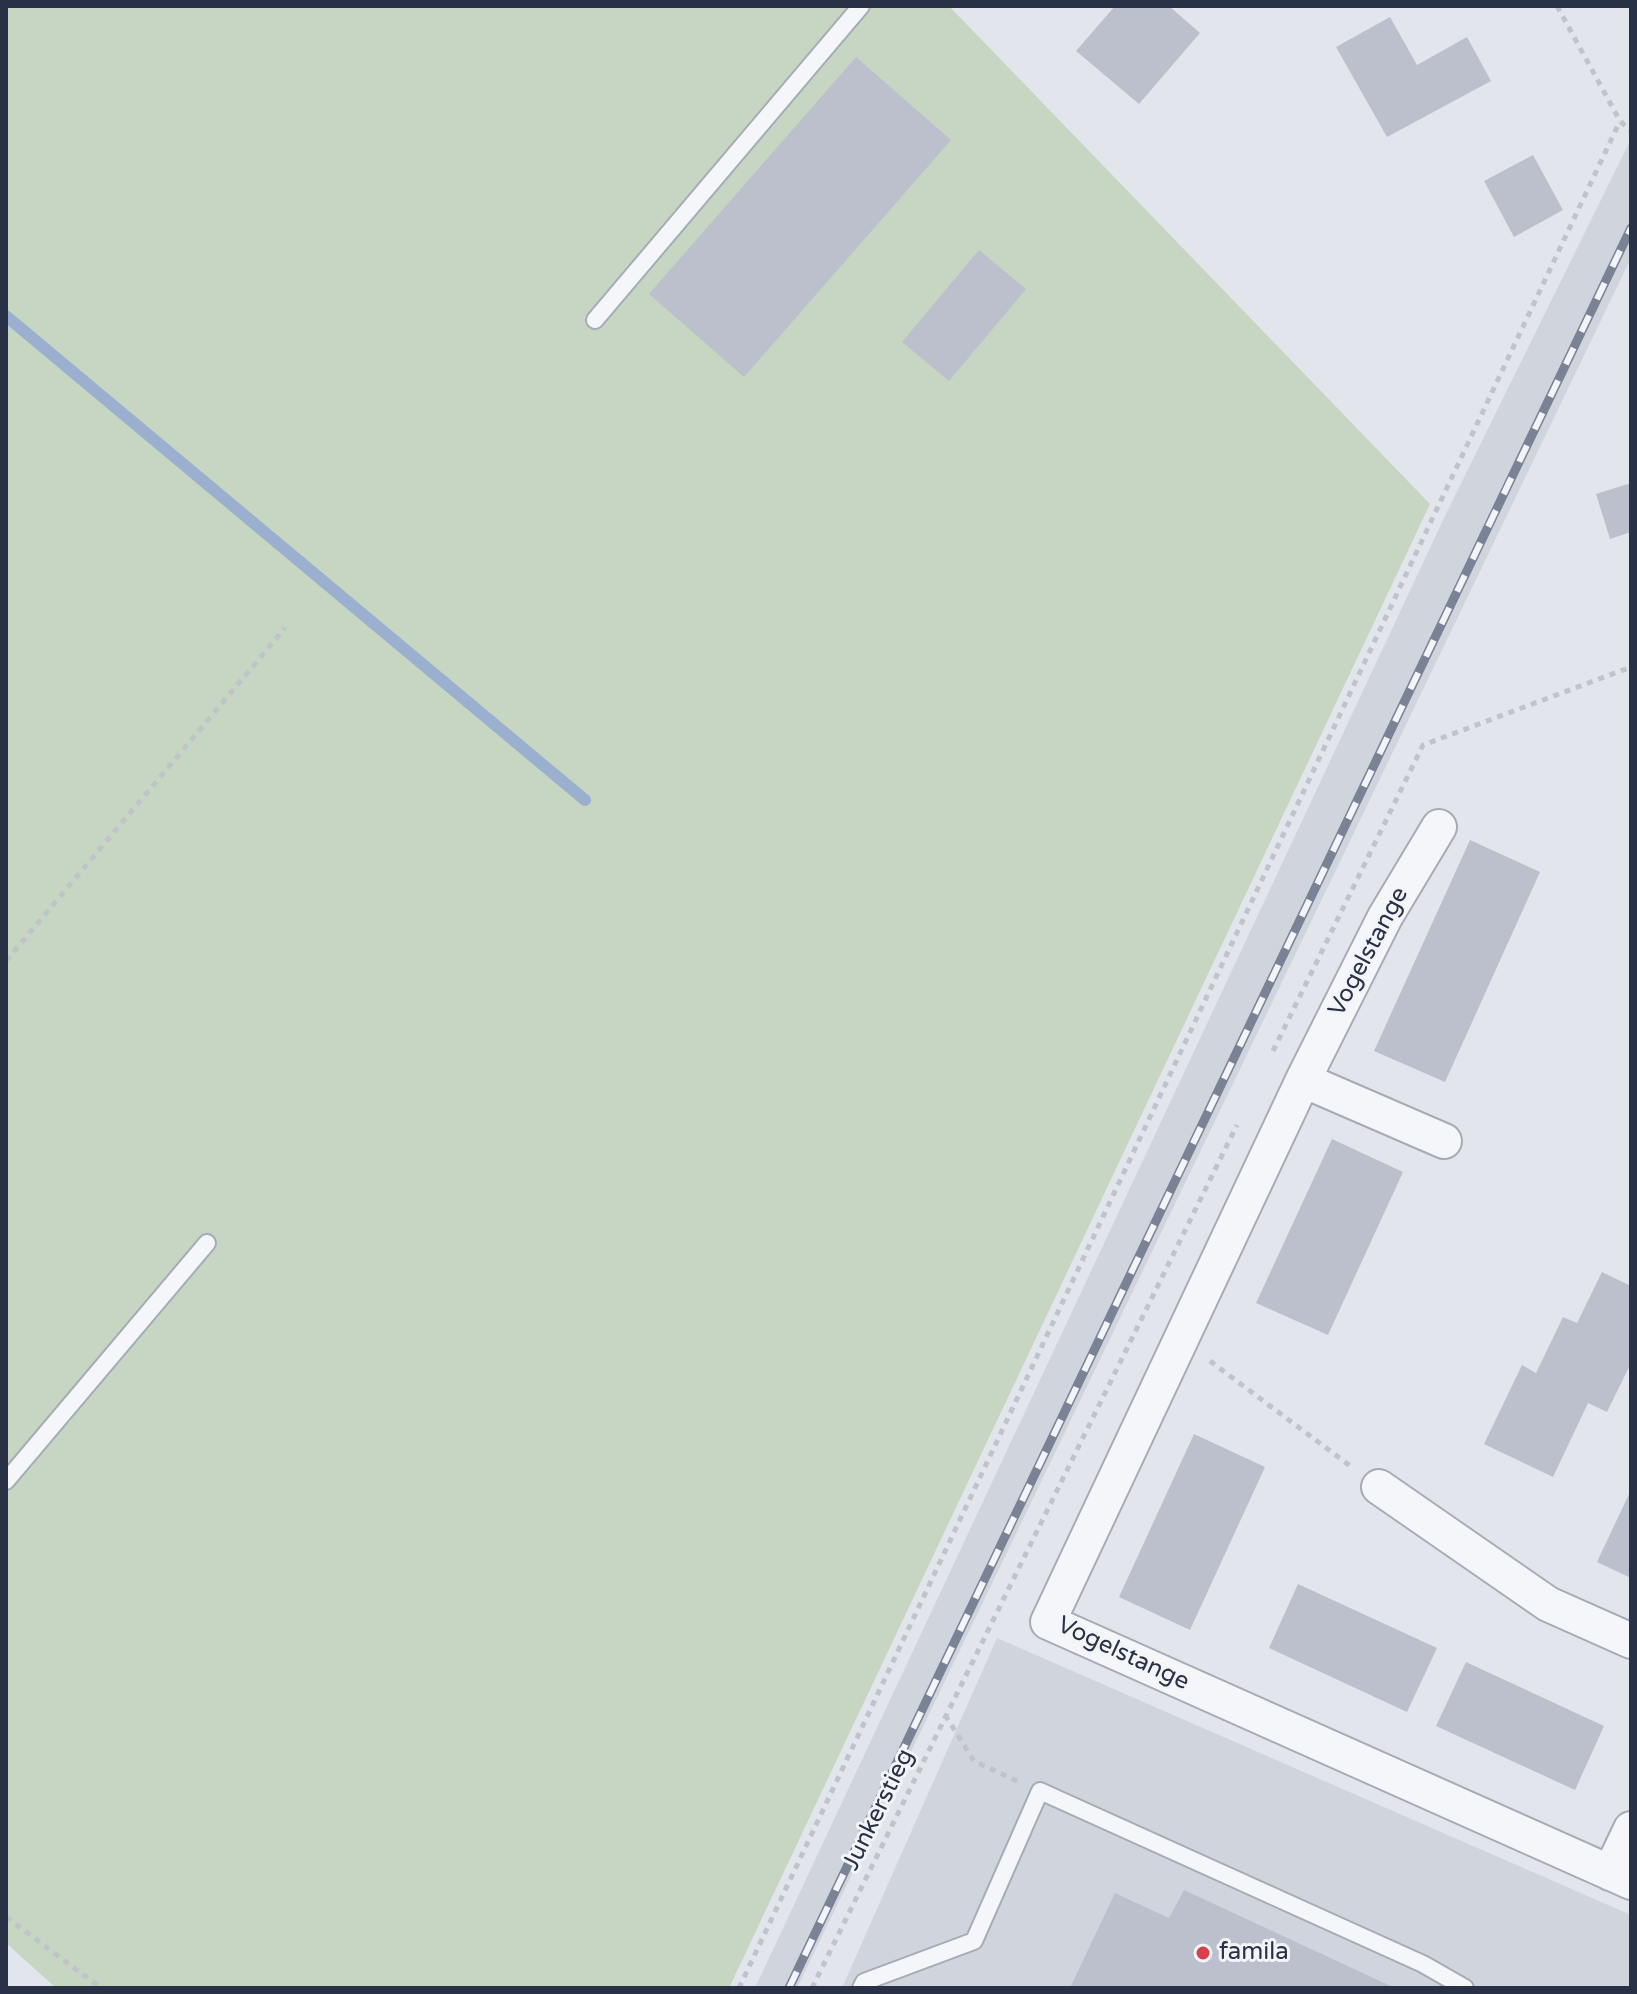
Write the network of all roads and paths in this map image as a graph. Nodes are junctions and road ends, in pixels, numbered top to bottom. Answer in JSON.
{"nodes":[{"id":1,"x":861,"y":6,"type":"edge"},
{"id":2,"x":1557,"y":6,"type":"edge"},
{"id":3,"x":1620,"y":121,"type":"junction"},
{"id":4,"x":1631,"y":131,"type":"edge"},
{"id":5,"x":595,"y":320,"type":"dead end"},
{"id":6,"x":285,"y":628,"type":"dead end"},
{"id":7,"x":1439,"y":827,"type":"dead end"},
{"id":8,"x":6,"y":961,"type":"edge"},
{"id":9,"x":1303,"y":1080,"type":"junction"},
{"id":10,"x":1444,"y":1141,"type":"dead end"},
{"id":11,"x":207,"y":1243,"type":"dead end"},
{"id":12,"x":1181,"y":1338,"type":"junction"},
{"id":13,"x":6,"y":1481,"type":"edge"},
{"id":14,"x":1379,"y":1487,"type":"joint"},
{"id":15,"x":1631,"y":1641,"type":"edge"},
{"id":16,"x":978,"y":1647,"type":"dead end"},
{"id":17,"x":945,"y":1715,"type":"junction"},
{"id":18,"x":1040,"y":1791,"type":"junction"},
{"id":19,"x":1631,"y":1829,"type":"edge"},
{"id":20,"x":1621,"y":1878,"type":"edge"},
{"id":21,"x":6,"y":1917,"type":"edge"},
{"id":22,"x":101,"y":1988,"type":"edge"},
{"id":23,"x":739,"y":1988,"type":"edge"},
{"id":24,"x":812,"y":1988,"type":"edge"},
{"id":25,"x":861,"y":1988,"type":"edge"},
{"id":26,"x":1465,"y":1988,"type":"edge"}],
"edges":[{"from":1,"to":5,"type":"lane"},
{"from":2,"to":3,"type":"path"},
{"from":3,"to":4,"type":"path"},
{"from":3,"to":23,"type":"path"},
{"from":6,"to":8,"type":"path"},
{"from":7,"to":9,"type":"street","name":"Vogelstange"},
{"from":9,"to":10,"type":"street"},
{"from":9,"to":12,"type":"street","name":"Vogelstange"},
{"from":11,"to":13,"type":"lane"},
{"from":12,"to":14,"type":"path"},
{"from":12,"to":20,"type":"street","name":"Vogelstange"},
{"from":14,"to":15,"type":"street"},
{"from":16,"to":17,"type":"path","name":"Junkerstieg"},
{"from":17,"to":18,"type":"path"},
{"from":17,"to":24,"type":"path","name":"Junkerstieg"},
{"from":18,"to":25,"type":"lane"},
{"from":18,"to":26,"type":"lane"},
{"from":19,"to":20,"type":"street","name":"Vogelstange"},
{"from":21,"to":22,"type":"path"}]}
